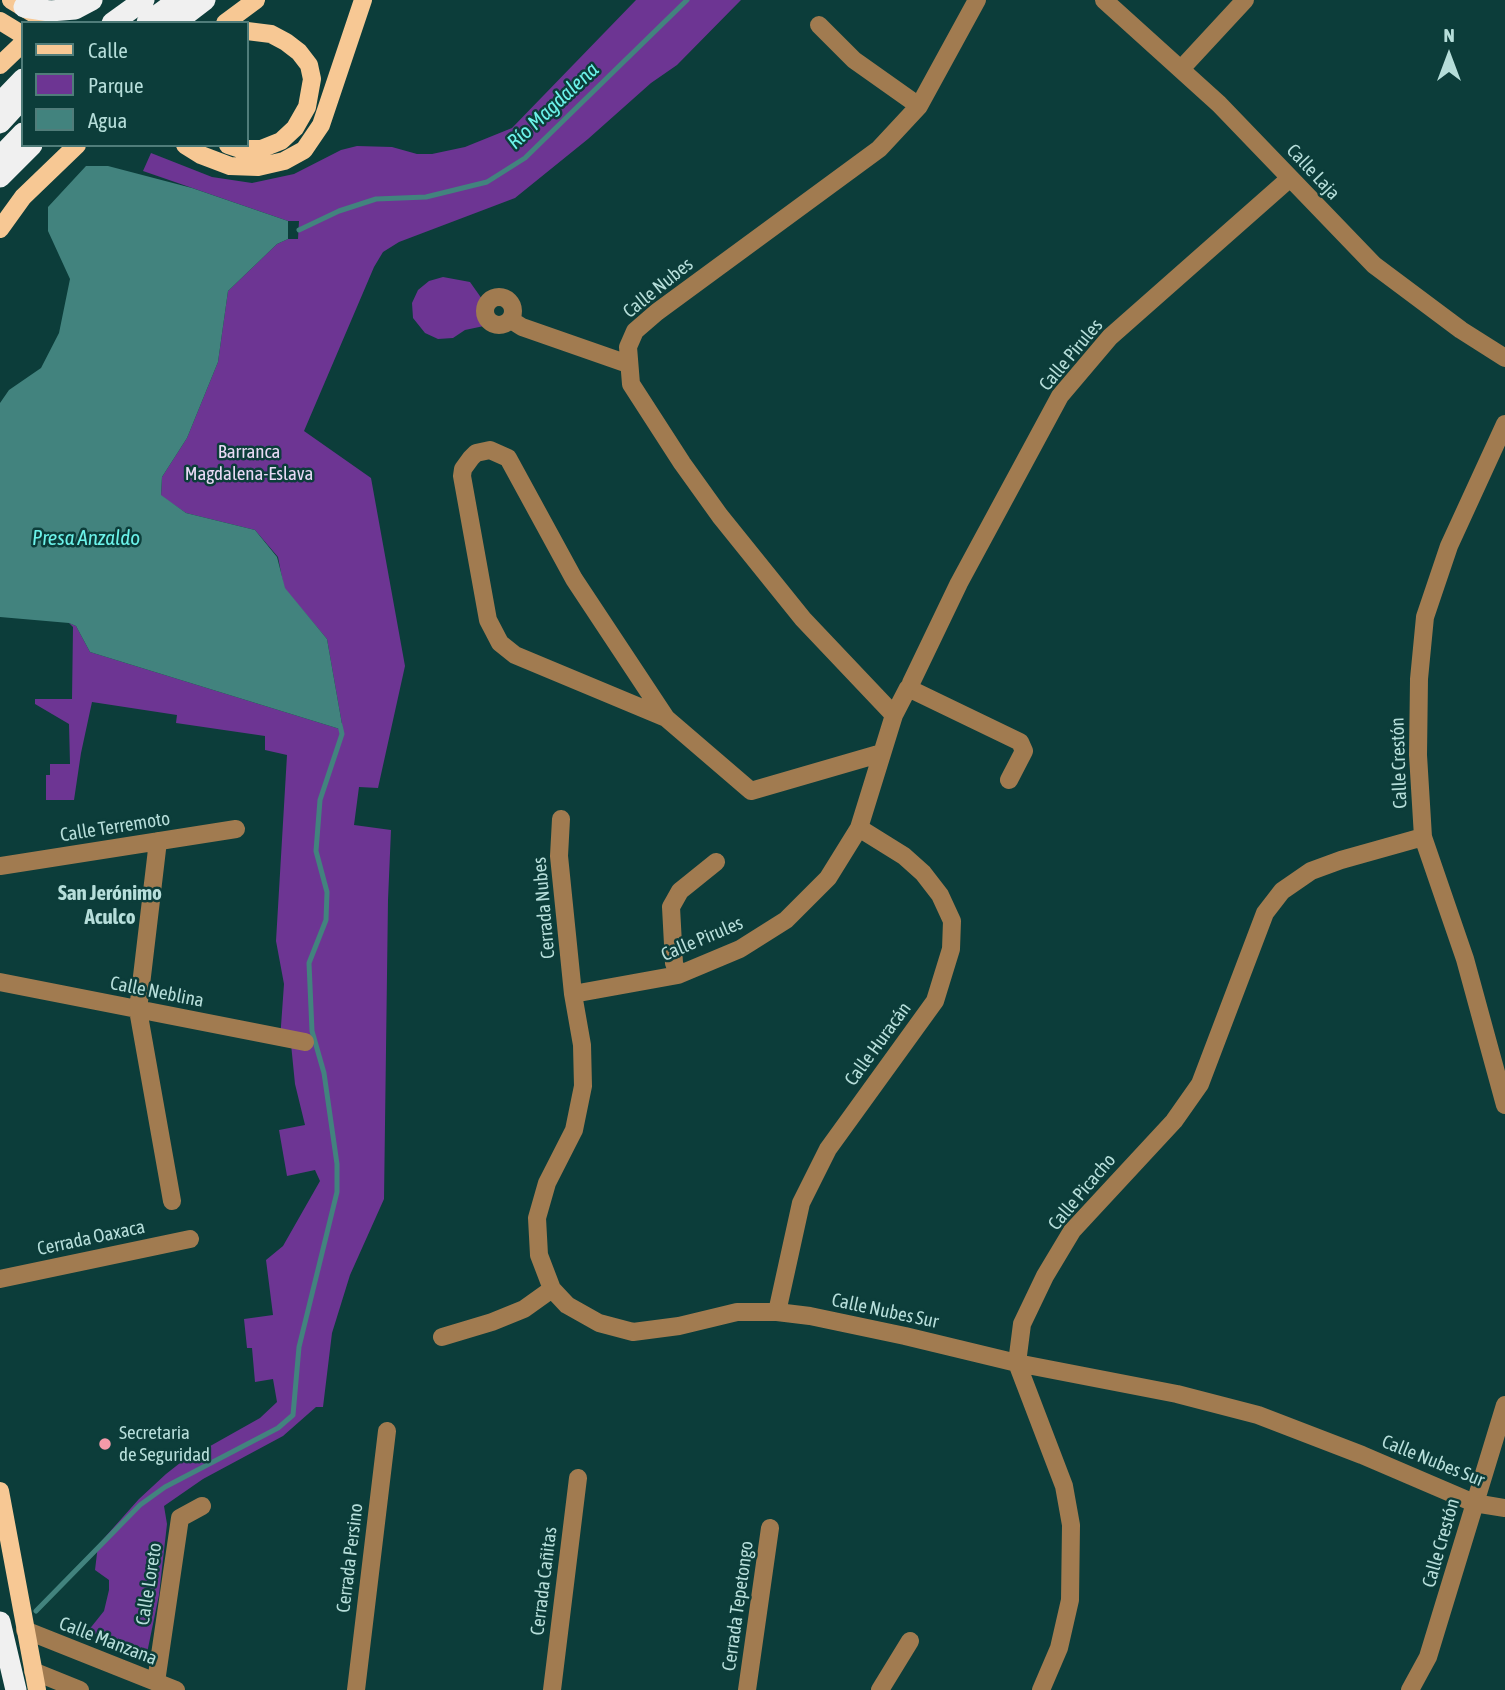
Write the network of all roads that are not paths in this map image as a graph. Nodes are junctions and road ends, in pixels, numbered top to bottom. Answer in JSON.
{"nodes":[{"id":1,"x":70,"y":0,"type":"edge"},
{"id":2,"x":92,"y":0,"type":"edge"},
{"id":3,"x":110,"y":0,"type":"edge"},
{"id":4,"x":144,"y":0,"type":"edge"},
{"id":5,"x":178,"y":0,"type":"edge"},
{"id":6,"x":205,"y":0,"type":"edge"},
{"id":7,"x":256,"y":0,"type":"edge"},
{"id":8,"x":363,"y":0,"type":"edge"},
{"id":9,"x":977,"y":0,"type":"edge"},
{"id":10,"x":1104,"y":0,"type":"edge"},
{"id":11,"x":1245,"y":0,"type":"edge"},
{"id":12,"x":18,"y":4,"type":"edge"},
{"id":13,"x":44,"y":21,"type":"edge"},
{"id":14,"x":49,"y":21,"type":"edge"},
{"id":15,"x":82,"y":21,"type":"edge"},
{"id":16,"x":115,"y":21,"type":"edge"},
{"id":17,"x":149,"y":21,"type":"edge"},
{"id":18,"x":177,"y":21,"type":"edge"},
{"id":19,"x":228,"y":21,"type":"edge"},
{"id":20,"x":0,"y":22,"type":"edge"},
{"id":21,"x":819,"y":24,"type":"dead end"},
{"id":22,"x":248,"y":31,"type":"edge"},
{"id":23,"x":21,"y":34,"type":"edge"},
{"id":24,"x":21,"y":45,"type":"edge"},
{"id":25,"x":0,"y":65,"type":"edge"},
{"id":26,"x":1181,"y":69,"type":"junction"},
{"id":27,"x":12,"y":93,"type":"edge"},
{"id":28,"x":919,"y":106,"type":"junction"},
{"id":29,"x":0,"y":123,"type":"edge"},
{"id":30,"x":21,"y":135,"type":"edge"},
{"id":31,"x":30,"y":147,"type":"edge"},
{"id":32,"x":75,"y":147,"type":"edge"},
{"id":33,"x":188,"y":147,"type":"edge"},
{"id":34,"x":234,"y":147,"type":"edge"},
{"id":35,"x":0,"y":157,"type":"edge"},
{"id":36,"x":0,"y":177,"type":"edge"},
{"id":37,"x":1289,"y":179,"type":"junction"},
{"id":38,"x":0,"y":229,"type":"edge"},
{"id":39,"x":510,"y":320,"type":"dead end"},
{"id":40,"x":1505,"y":358,"type":"edge"},
{"id":41,"x":628,"y":364,"type":"junction"},
{"id":42,"x":1505,"y":424,"type":"edge"},
{"id":43,"x":910,"y":686,"type":"junction"},
{"id":44,"x":894,"y":715,"type":"junction"},
{"id":45,"x":666,"y":718,"type":"junction"},
{"id":46,"x":882,"y":754,"type":"junction"},
{"id":47,"x":1009,"y":780,"type":"dead end"},
{"id":48,"x":561,"y":819,"type":"dead end"},
{"id":49,"x":859,"y":828,"type":"junction"},
{"id":50,"x":236,"y":829,"type":"dead end"},
{"id":51,"x":1423,"y":837,"type":"junction"},
{"id":52,"x":158,"y":841,"type":"junction"},
{"id":53,"x":716,"y":862,"type":"dead end"},
{"id":54,"x":0,"y":866,"type":"edge"},
{"id":55,"x":678,"y":975,"type":"junction"},
{"id":56,"x":0,"y":982,"type":"edge"},
{"id":57,"x":573,"y":994,"type":"junction"},
{"id":58,"x":138,"y":1010,"type":"junction"},
{"id":59,"x":305,"y":1042,"type":"dead end"},
{"id":60,"x":1505,"y":1105,"type":"edge"},
{"id":61,"x":172,"y":1201,"type":"dead end"},
{"id":62,"x":190,"y":1239,"type":"dead end"},
{"id":63,"x":0,"y":1279,"type":"edge"},
{"id":64,"x":552,"y":1289,"type":"junction"},
{"id":65,"x":777,"y":1312,"type":"junction"},
{"id":66,"x":442,"y":1337,"type":"dead end"},
{"id":67,"x":1017,"y":1363,"type":"junction"},
{"id":68,"x":1505,"y":1405,"type":"edge"},
{"id":69,"x":387,"y":1431,"type":"dead end"},
{"id":70,"x":578,"y":1478,"type":"dead end"},
{"id":71,"x":0,"y":1491,"type":"edge"},
{"id":72,"x":1474,"y":1503,"type":"junction"},
{"id":73,"x":202,"y":1506,"type":"dead end"},
{"id":74,"x":1505,"y":1508,"type":"edge"},
{"id":75,"x":770,"y":1528,"type":"dead end"},
{"id":76,"x":0,"y":1622,"type":"edge"},
{"id":77,"x":25,"y":1630,"type":"junction"},
{"id":78,"x":910,"y":1641,"type":"dead end"},
{"id":79,"x":33,"y":1671,"type":"junction"},
{"id":80,"x":156,"y":1682,"type":"junction"},
{"id":81,"x":16,"y":1690,"type":"edge"},
{"id":82,"x":37,"y":1690,"type":"edge"},
{"id":83,"x":80,"y":1690,"type":"edge"},
{"id":84,"x":176,"y":1690,"type":"edge"},
{"id":85,"x":356,"y":1690,"type":"edge"},
{"id":86,"x":552,"y":1690,"type":"edge"},
{"id":87,"x":747,"y":1690,"type":"edge"},
{"id":88,"x":880,"y":1690,"type":"edge"},
{"id":89,"x":1041,"y":1690,"type":"edge"},
{"id":90,"x":1410,"y":1690,"type":"edge"}],
"edges":[{"from":1,"to":14,"type":"main road"},
{"from":2,"to":12,"type":"highway"},
{"from":3,"to":15,"type":"highway"},
{"from":4,"to":16,"type":"highway"},
{"from":5,"to":17,"type":"highway"},
{"from":6,"to":18,"type":"highway"},
{"from":7,"to":19,"type":"main road"},
{"from":8,"to":33,"type":"main road"},
{"from":9,"to":28,"type":"street","name":"Calle Nubes"},
{"from":10,"to":26,"type":"street","name":"Calle Laja"},
{"from":11,"to":26,"type":"street"},
{"from":12,"to":13,"type":"main road"},
{"from":20,"to":23,"type":"main road"},
{"from":21,"to":28,"type":"street"},
{"from":22,"to":34,"type":"main road"},
{"from":24,"to":25,"type":"main road"},
{"from":26,"to":37,"type":"street","name":"Calle Laja"},
{"from":27,"to":29,"type":"highway"},
{"from":28,"to":41,"type":"street","name":"Calle Nubes"},
{"from":30,"to":35,"type":"highway"},
{"from":31,"to":36,"type":"highway"},
{"from":32,"to":38,"type":"main road"},
{"from":37,"to":40,"type":"street","name":"Calle Laja"},
{"from":37,"to":43,"type":"street","name":"Calle Pirules"},
{"from":39,"to":41,"type":"street"},
{"from":41,"to":44,"type":"street"},
{"from":42,"to":51,"type":"street","name":"Calle Crestón"},
{"from":43,"to":44,"type":"street","name":"Calle Pirules"},
{"from":43,"to":47,"type":"street"},
{"from":44,"to":46,"type":"street","name":"Calle Pirules"},
{"from":45,"to":45,"type":"street"},
{"from":45,"to":46,"type":"street"},
{"from":46,"to":49,"type":"street","name":"Calle Pirules"},
{"from":48,"to":57,"type":"street","name":"Cerrada Nubes"},
{"from":49,"to":55,"type":"street","name":"Calle Pirules"},
{"from":49,"to":65,"type":"street","name":"Calle Huracán"},
{"from":50,"to":52,"type":"street","name":"Calle Terremoto"},
{"from":51,"to":60,"type":"street","name":"Calle Crestón"},
{"from":51,"to":67,"type":"street","name":"Calle Picacho"},
{"from":52,"to":54,"type":"street","name":"Calle Terremoto"},
{"from":52,"to":58,"type":"street"},
{"from":53,"to":55,"type":"street"},
{"from":55,"to":57,"type":"street","name":"Calle Pirules"},
{"from":56,"to":58,"type":"street","name":"Calle Neblina"},
{"from":57,"to":64,"type":"street","name":"Calle Nubes Sur"},
{"from":58,"to":59,"type":"street","name":"Calle Neblina"},
{"from":58,"to":61,"type":"street"},
{"from":62,"to":63,"type":"street","name":"Cerrada Oaxaca"},
{"from":64,"to":65,"type":"street","name":"Calle Nubes Sur"},
{"from":64,"to":66,"type":"street"},
{"from":65,"to":67,"type":"street","name":"Calle Nubes Sur"},
{"from":67,"to":72,"type":"street","name":"Calle Nubes Sur"},
{"from":67,"to":89,"type":"street","name":"Calle Picacho"},
{"from":68,"to":72,"type":"street","name":"Calle Crestón"},
{"from":69,"to":85,"type":"street","name":"Cerrada Persino"},
{"from":70,"to":86,"type":"street","name":"Cerrada Cañitas"},
{"from":71,"to":77,"type":"main road"},
{"from":72,"to":74,"type":"street","name":"Calle Nubes Sur"},
{"from":72,"to":90,"type":"street","name":"Calle Crestón"},
{"from":73,"to":80,"type":"street","name":"Calle Loreto"},
{"from":75,"to":87,"type":"street","name":"Cerrada Tepetongo"},
{"from":76,"to":81,"type":"highway"},
{"from":77,"to":79,"type":"main road"},
{"from":77,"to":80,"type":"street","name":"Calle Manzana"},
{"from":78,"to":88,"type":"street"},
{"from":79,"to":82,"type":"main road"},
{"from":79,"to":83,"type":"street"},
{"from":80,"to":84,"type":"street","name":"Calle Manzana"}]}
